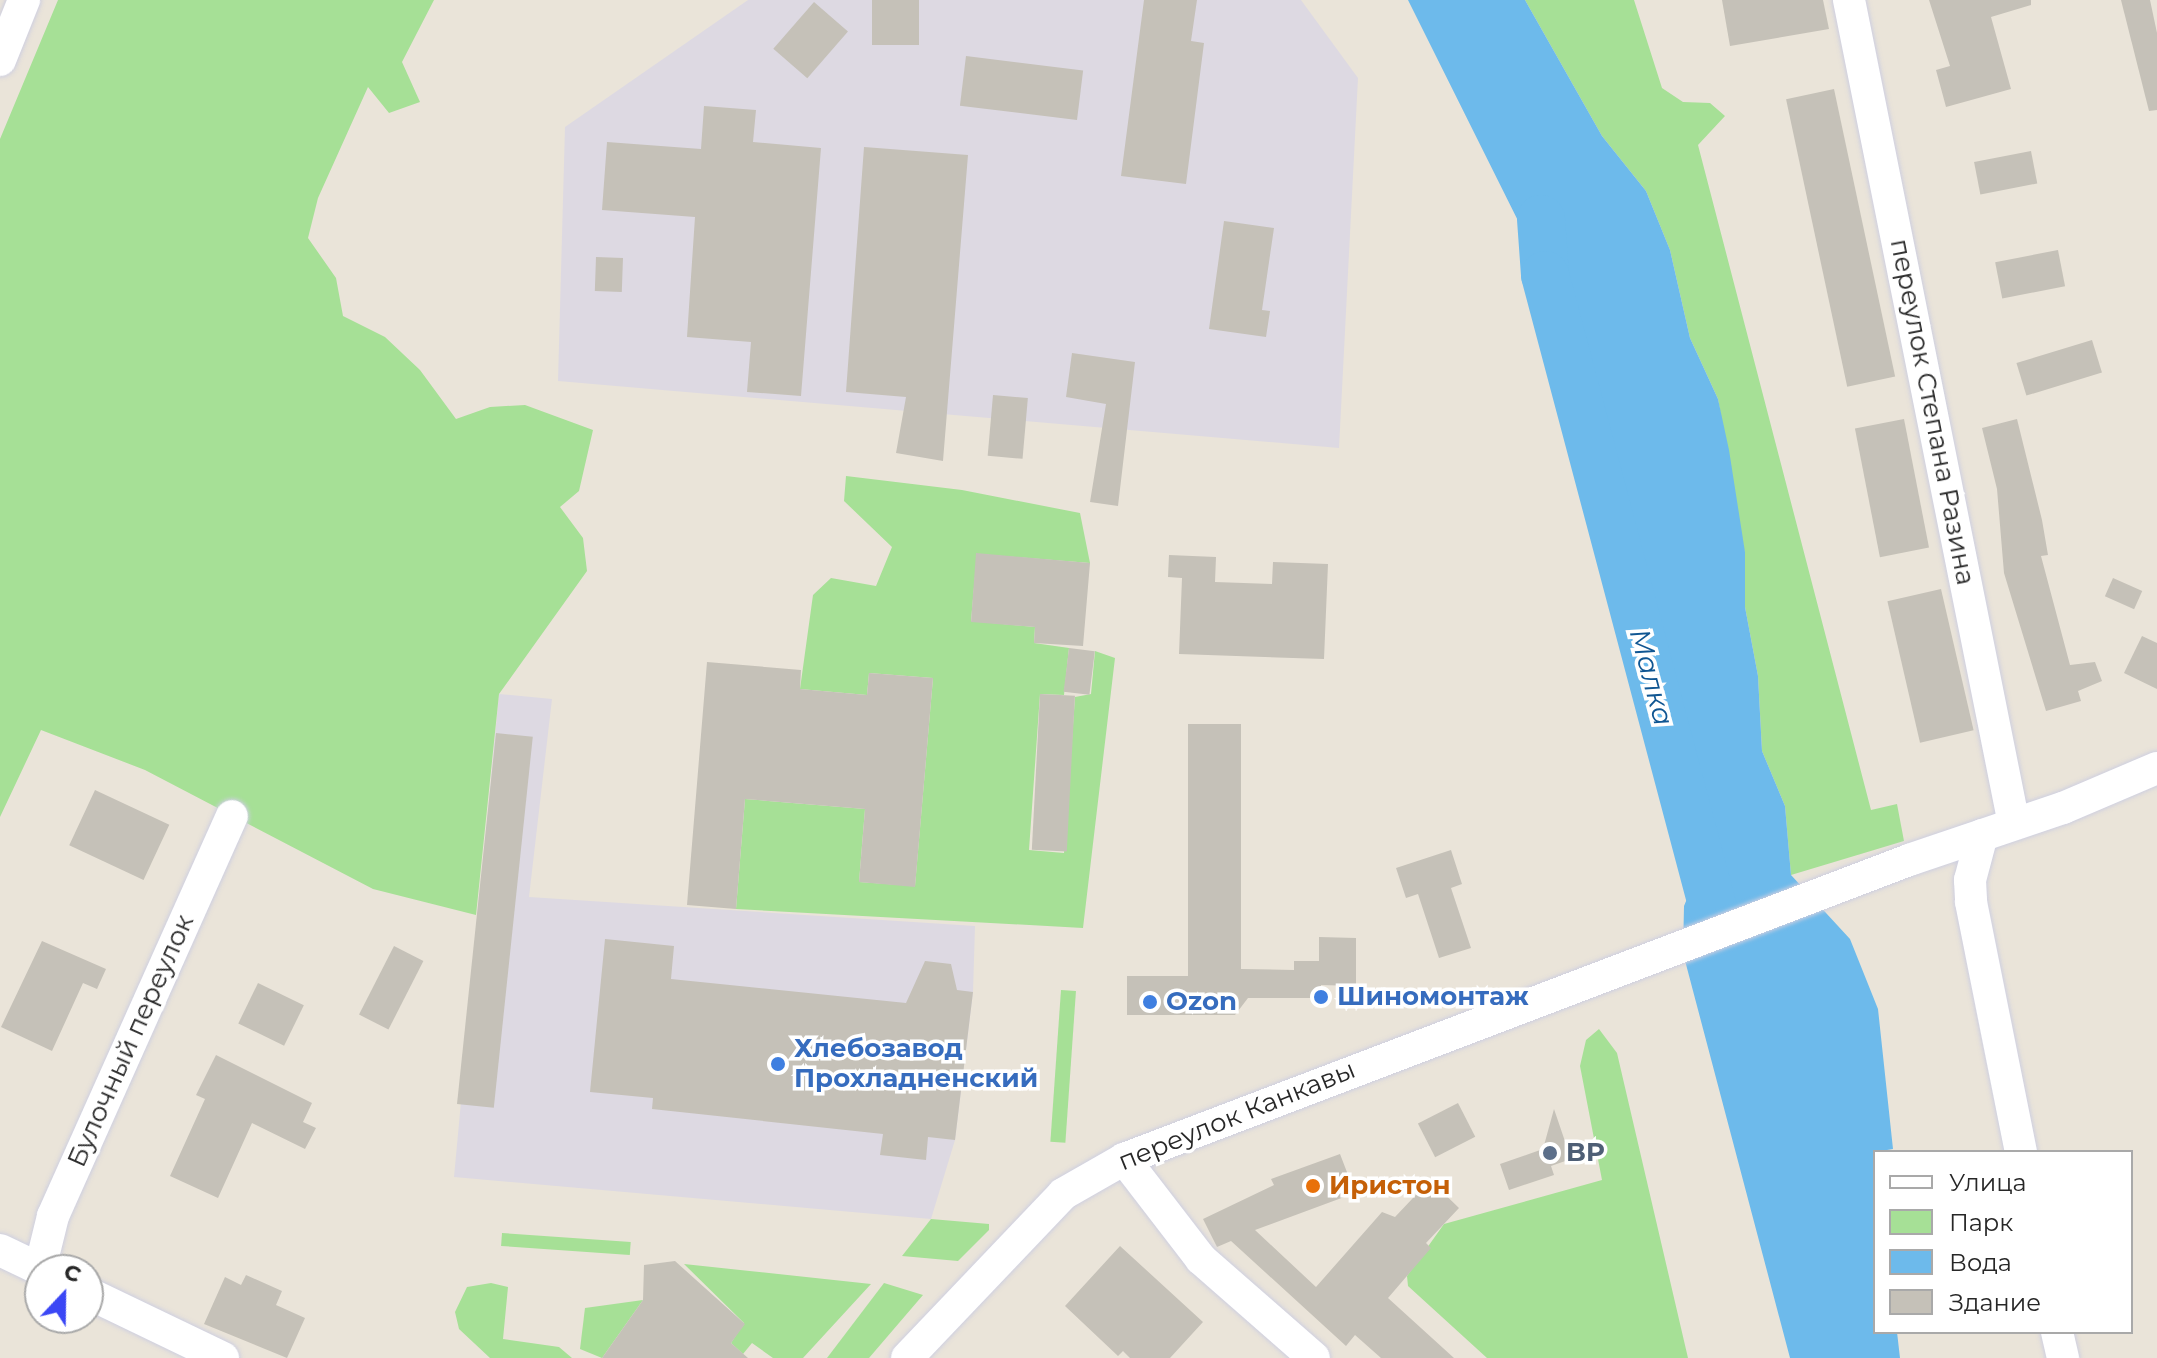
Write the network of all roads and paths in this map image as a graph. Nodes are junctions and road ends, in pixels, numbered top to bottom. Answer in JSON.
{"nodes":[{"id":1,"x":24,"y":0,"type":"edge"},
{"id":2,"x":1849,"y":0,"type":"edge"},
{"id":3,"x":0,"y":60,"type":"edge"},
{"id":4,"x":2157,"y":768,"type":"edge"},
{"id":5,"x":232,"y":816,"type":"dead end"},
{"id":6,"x":2014,"y":824,"type":"junction"},
{"id":7,"x":1982,"y":835,"type":"junction"},
{"id":8,"x":2021,"y":1150,"type":"edge"},
{"id":9,"x":1124,"y":1159,"type":"junction"},
{"id":10,"x":0,"y":1250,"type":"edge"},
{"id":11,"x":45,"y":1254,"type":"edge"},
{"id":12,"x":24,"y":1262,"type":"edge"},
{"id":13,"x":104,"y":1301,"type":"edge"},
{"id":14,"x":2057,"y":1334,"type":"edge"},
{"id":15,"x":223,"y":1358,"type":"edge"},
{"id":16,"x":907,"y":1358,"type":"edge"},
{"id":17,"x":1314,"y":1358,"type":"edge"},
{"id":18,"x":2063,"y":1358,"type":"edge"}],
"edges":[{"from":1,"to":3,"type":"street"},
{"from":2,"to":6,"type":"street","name":"переулок Степана Разина"},
{"from":4,"to":6,"type":"street","name":"переулок Канкавы"},
{"from":5,"to":11,"type":"street","name":"Булочный переулок"},
{"from":6,"to":7,"type":"street","name":"переулок Канкавы"},
{"from":7,"to":8,"type":"street"},
{"from":7,"to":9,"type":"street","name":"переулок Канкавы"},
{"from":9,"to":16,"type":"street","name":"переулок Канкавы"},
{"from":9,"to":17,"type":"street"},
{"from":10,"to":12,"type":"street"},
{"from":13,"to":15,"type":"street"},
{"from":14,"to":18,"type":"street"}]}
